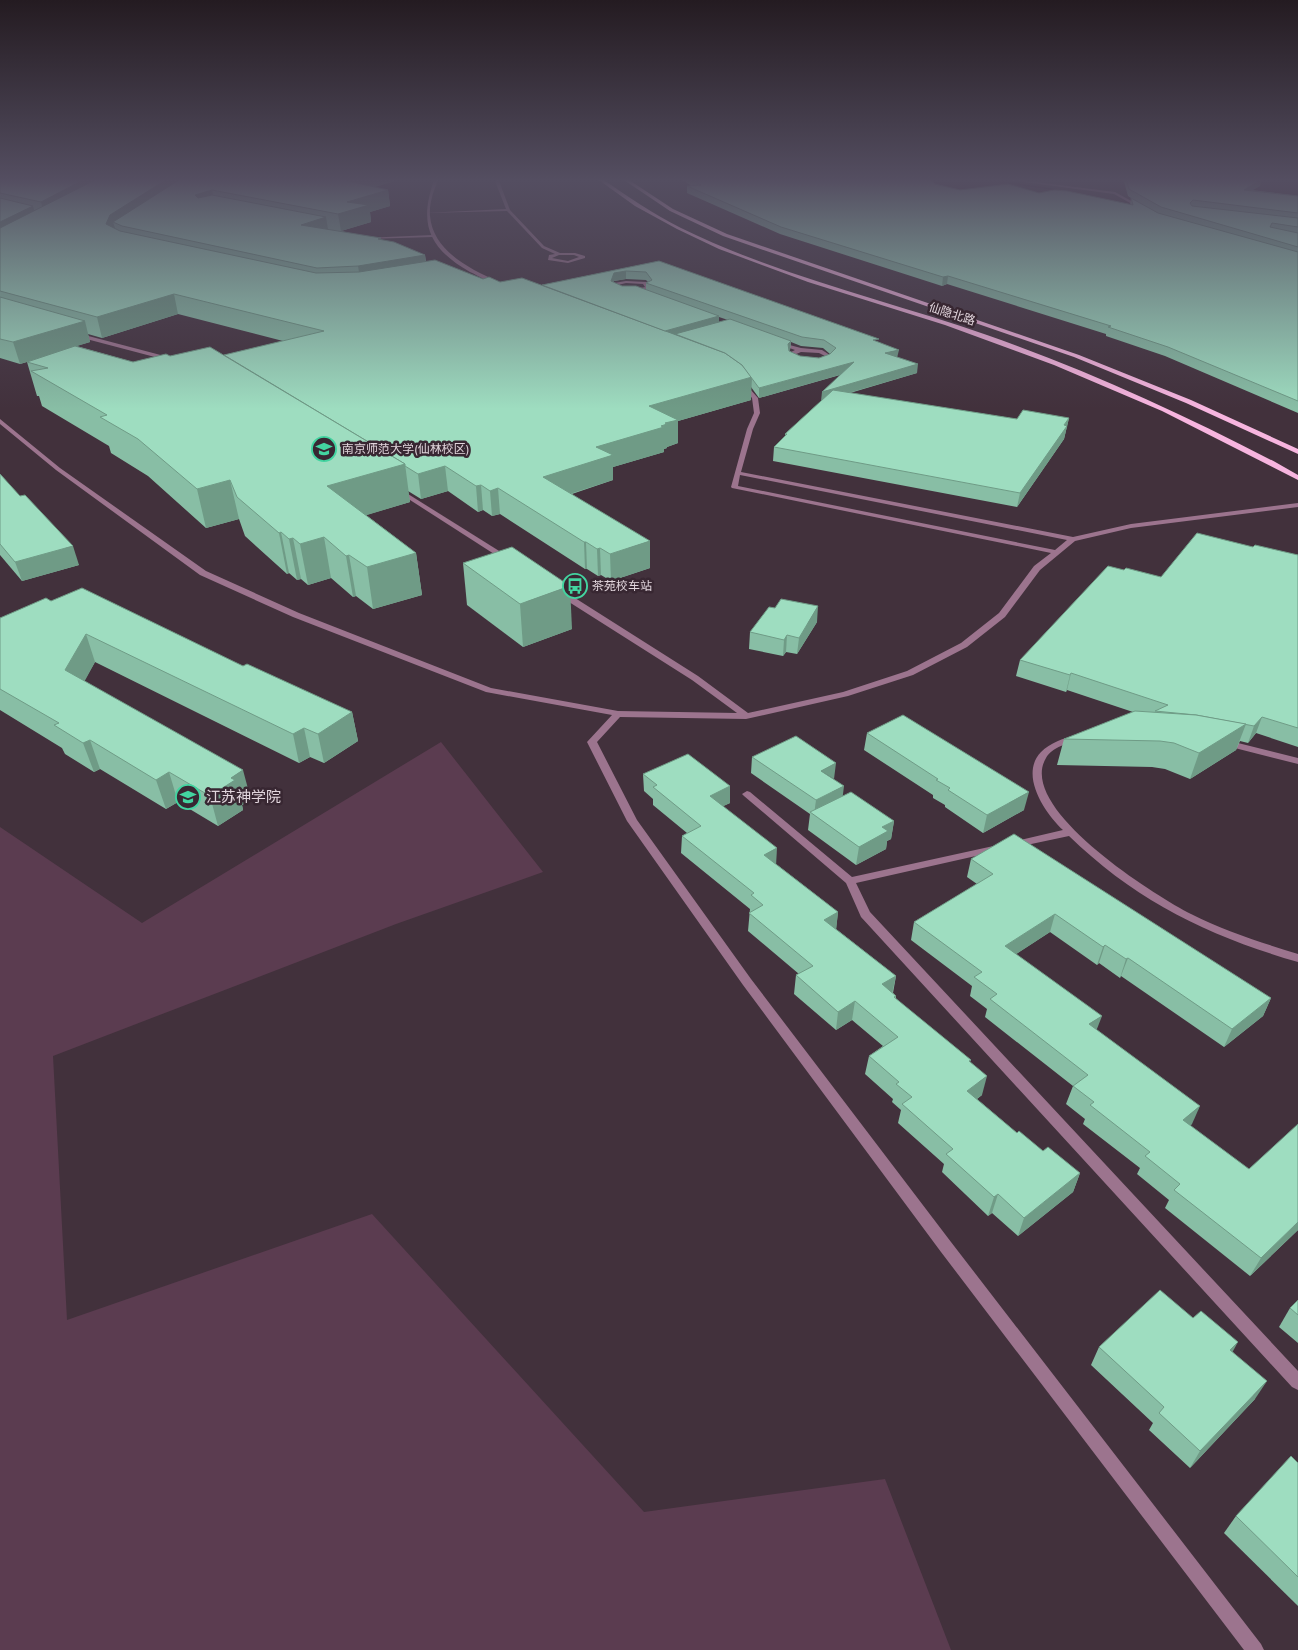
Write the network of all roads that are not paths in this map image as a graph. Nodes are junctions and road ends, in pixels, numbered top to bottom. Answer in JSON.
{"nodes":[{"id":1,"x":450,"y":255,"type":"edge"},
{"id":2,"x":555,"y":255,"type":"edge"},
{"id":3,"x":577,"y":255,"type":"edge"},
{"id":4,"x":738,"y":255,"type":"edge"},
{"id":5,"x":780,"y":255,"type":"edge"},
{"id":6,"x":471,"y":270,"type":"junction"},
{"id":7,"x":462,"y":272,"type":"edge"},
{"id":8,"x":503,"y":285,"type":"edge"},
{"id":9,"x":636,"y":291,"type":"junction"},
{"id":10,"x":645,"y":294,"type":"edge"},
{"id":11,"x":65,"y":331,"type":"edge"},
{"id":12,"x":773,"y":341,"type":"edge"},
{"id":13,"x":800,"y":350,"type":"junction"},
{"id":14,"x":180,"y":362,"type":"edge"},
{"id":15,"x":736,"y":378,"type":"edge"},
{"id":16,"x":0,"y":421,"type":"edge"},
{"id":17,"x":1298,"y":452,"type":"edge"},
{"id":18,"x":738,"y":473,"type":"junction"},
{"id":19,"x":1298,"y":478,"type":"edge"},
{"id":20,"x":394,"y":487,"type":"edge"},
{"id":21,"x":1298,"y":505,"type":"edge"},
{"id":22,"x":1073,"y":539,"type":"junction"},
{"id":23,"x":1057,"y":552,"type":"junction"},
{"id":24,"x":511,"y":561,"type":"edge"},
{"id":25,"x":553,"y":588,"type":"edge"},
{"id":26,"x":618,"y":714,"type":"junction"},
{"id":27,"x":746,"y":716,"type":"junction"},
{"id":28,"x":1088,"y":735,"type":"edge"},
{"id":29,"x":1213,"y":740,"type":"edge"},
{"id":30,"x":1298,"y":761,"type":"edge"},
{"id":31,"x":747,"y":794,"type":"dead end"},
{"id":32,"x":1070,"y":832,"type":"junction"},
{"id":33,"x":850,"y":881,"type":"junction"},
{"id":34,"x":1298,"y":958,"type":"edge"},
{"id":35,"x":1298,"y":1382,"type":"edge"},
{"id":36,"x":1255,"y":1650,"type":"edge"}],
"edges":[{"from":1,"to":6,"type":"street"},
{"from":2,"to":3,"type":"street"},
{"from":4,"to":19,"type":"main road","name":"仙隐北路"},
{"from":5,"to":17,"type":"main road","name":"仙隐北路"},
{"from":6,"to":7,"type":"street"},
{"from":6,"to":8,"type":"street"},
{"from":9,"to":9,"type":"street"},
{"from":9,"to":10,"type":"street"},
{"from":11,"to":14,"type":"street"},
{"from":12,"to":13,"type":"street"},
{"from":13,"to":13,"type":"street"},
{"from":15,"to":18,"type":"street"},
{"from":16,"to":26,"type":"street"},
{"from":18,"to":22,"type":"street"},
{"from":18,"to":23,"type":"street"},
{"from":20,"to":24,"type":"street"},
{"from":21,"to":22,"type":"street"},
{"from":22,"to":23,"type":"street"},
{"from":23,"to":27,"type":"street"},
{"from":25,"to":27,"type":"street"},
{"from":26,"to":27,"type":"street"},
{"from":26,"to":36,"type":"street"},
{"from":28,"to":32,"type":"street"},
{"from":29,"to":30,"type":"street"},
{"from":31,"to":33,"type":"street"},
{"from":32,"to":33,"type":"street"},
{"from":32,"to":34,"type":"street"},
{"from":33,"to":35,"type":"street"}]}
